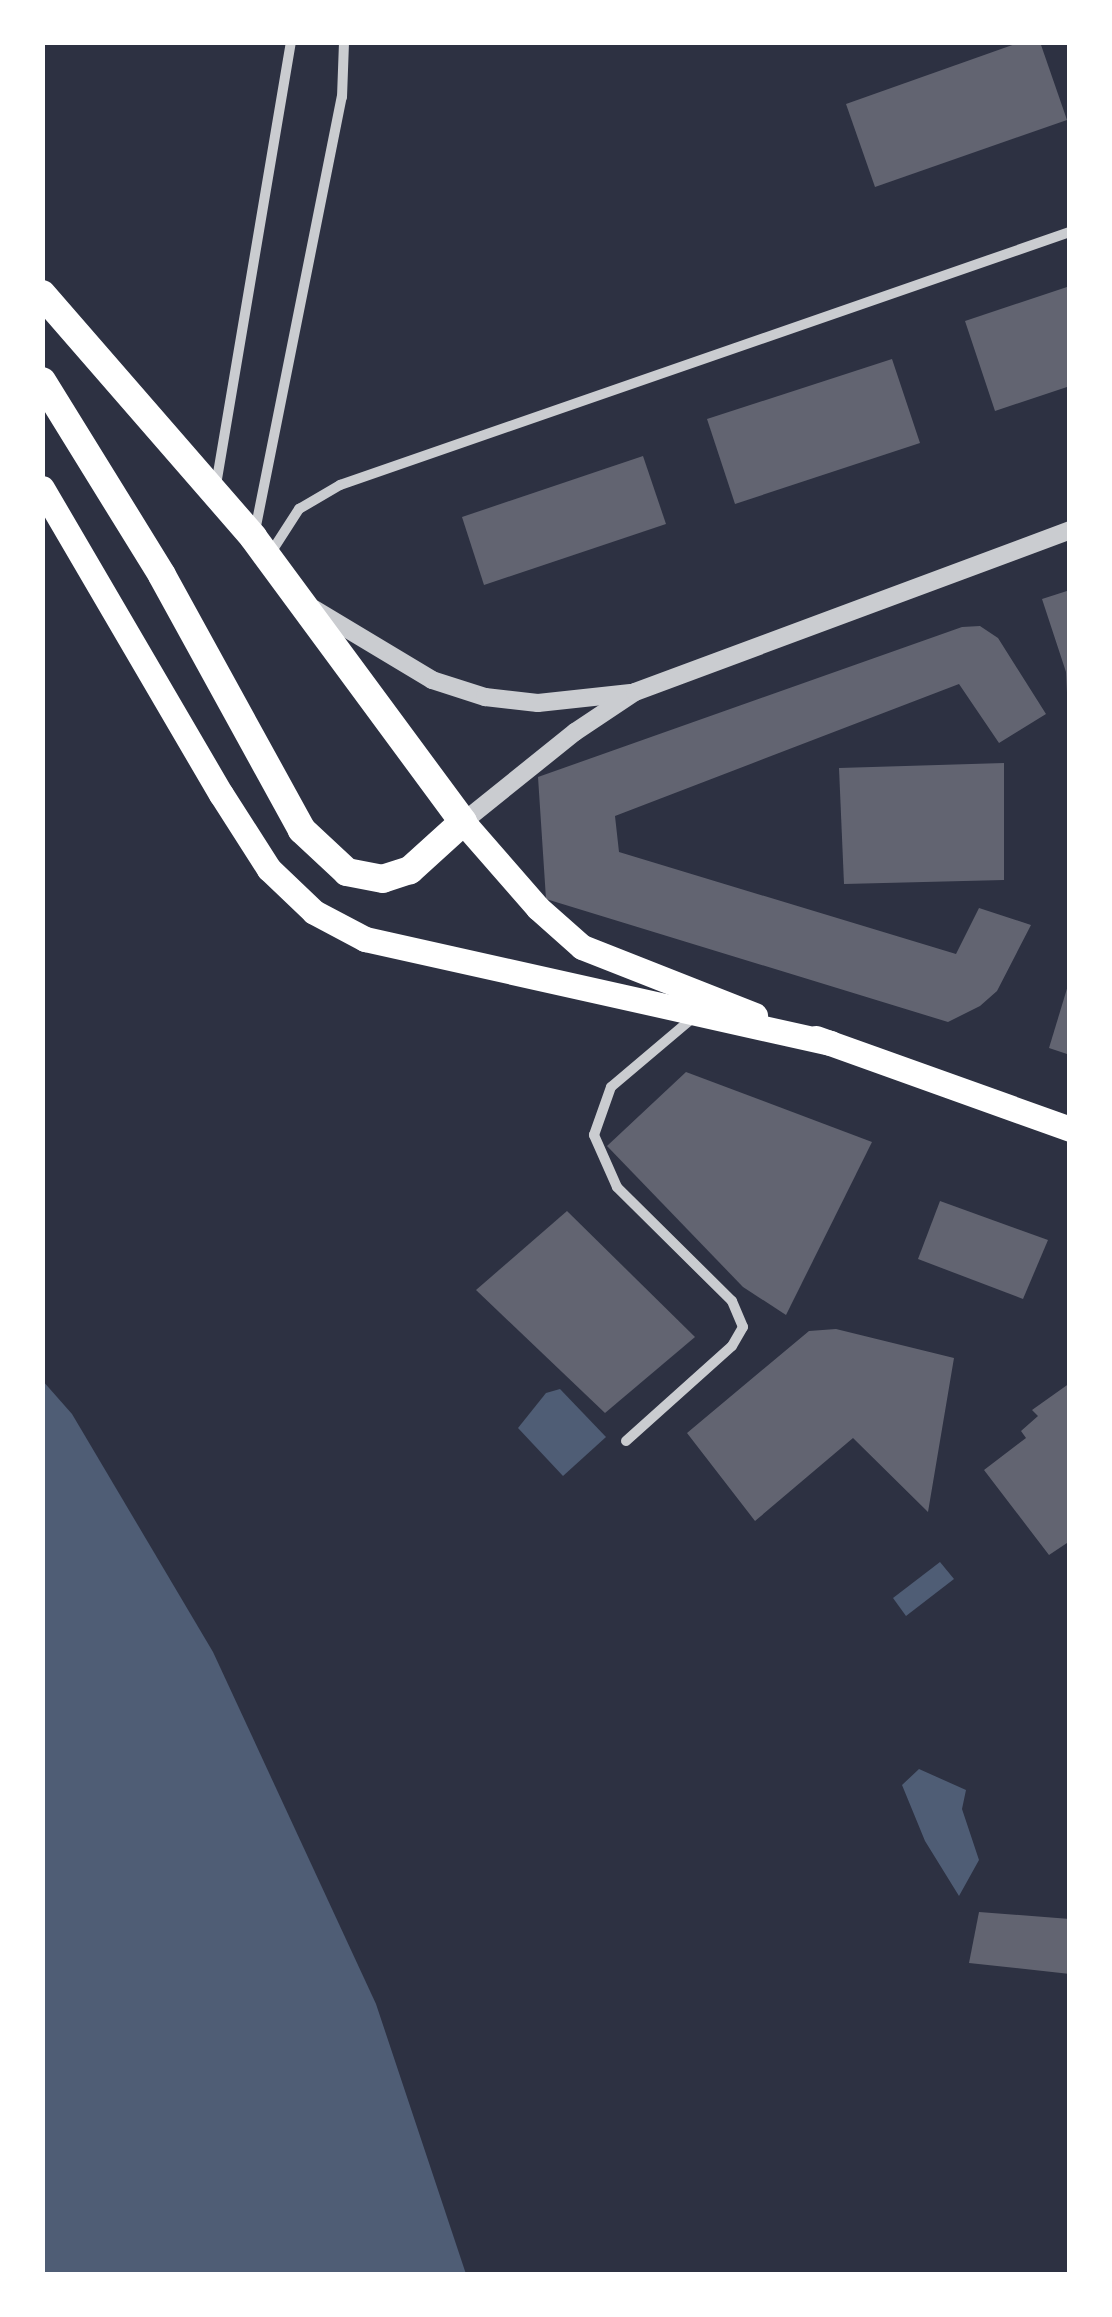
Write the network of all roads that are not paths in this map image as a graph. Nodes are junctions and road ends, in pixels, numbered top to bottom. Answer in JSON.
{"nodes":[{"id":1,"x":291,"y":42,"type":"edge"},
{"id":2,"x":344,"y":42,"type":"edge"},
{"id":3,"x":1070,"y":232,"type":"edge"},
{"id":4,"x":42,"y":294,"type":"edge"},
{"id":5,"x":42,"y":380,"type":"edge"},
{"id":6,"x":42,"y":488,"type":"edge"},
{"id":7,"x":215,"y":493,"type":"junction"},
{"id":8,"x":1070,"y":530,"type":"edge"},
{"id":9,"x":261,"y":548,"type":"junction"},
{"id":10,"x":296,"y":599,"type":"junction"},
{"id":11,"x":635,"y":692,"type":"junction"},
{"id":12,"x":463,"y":822,"type":"junction"},
{"id":13,"x":696,"y":1015,"type":"junction"},
{"id":14,"x":831,"y":1043,"type":"junction"},
{"id":15,"x":1070,"y":1129,"type":"edge"},
{"id":16,"x":626,"y":1441,"type":"dead end"}],
"edges":[{"from":1,"to":7,"type":"street"},
{"from":2,"to":9,"type":"street"},
{"from":3,"to":9,"type":"street"},
{"from":4,"to":7,"type":"highway"},
{"from":5,"to":12,"type":"highway"},
{"from":6,"to":13,"type":"main road"},
{"from":7,"to":9,"type":"highway"},
{"from":8,"to":11,"type":"street"},
{"from":9,"to":10,"type":"highway"},
{"from":10,"to":11,"type":"street"},
{"from":10,"to":12,"type":"highway"},
{"from":11,"to":12,"type":"street"},
{"from":12,"to":14,"type":"main road"},
{"from":13,"to":14,"type":"main road"},
{"from":13,"to":16,"type":"street"},
{"from":14,"to":15,"type":"main road"}]}
